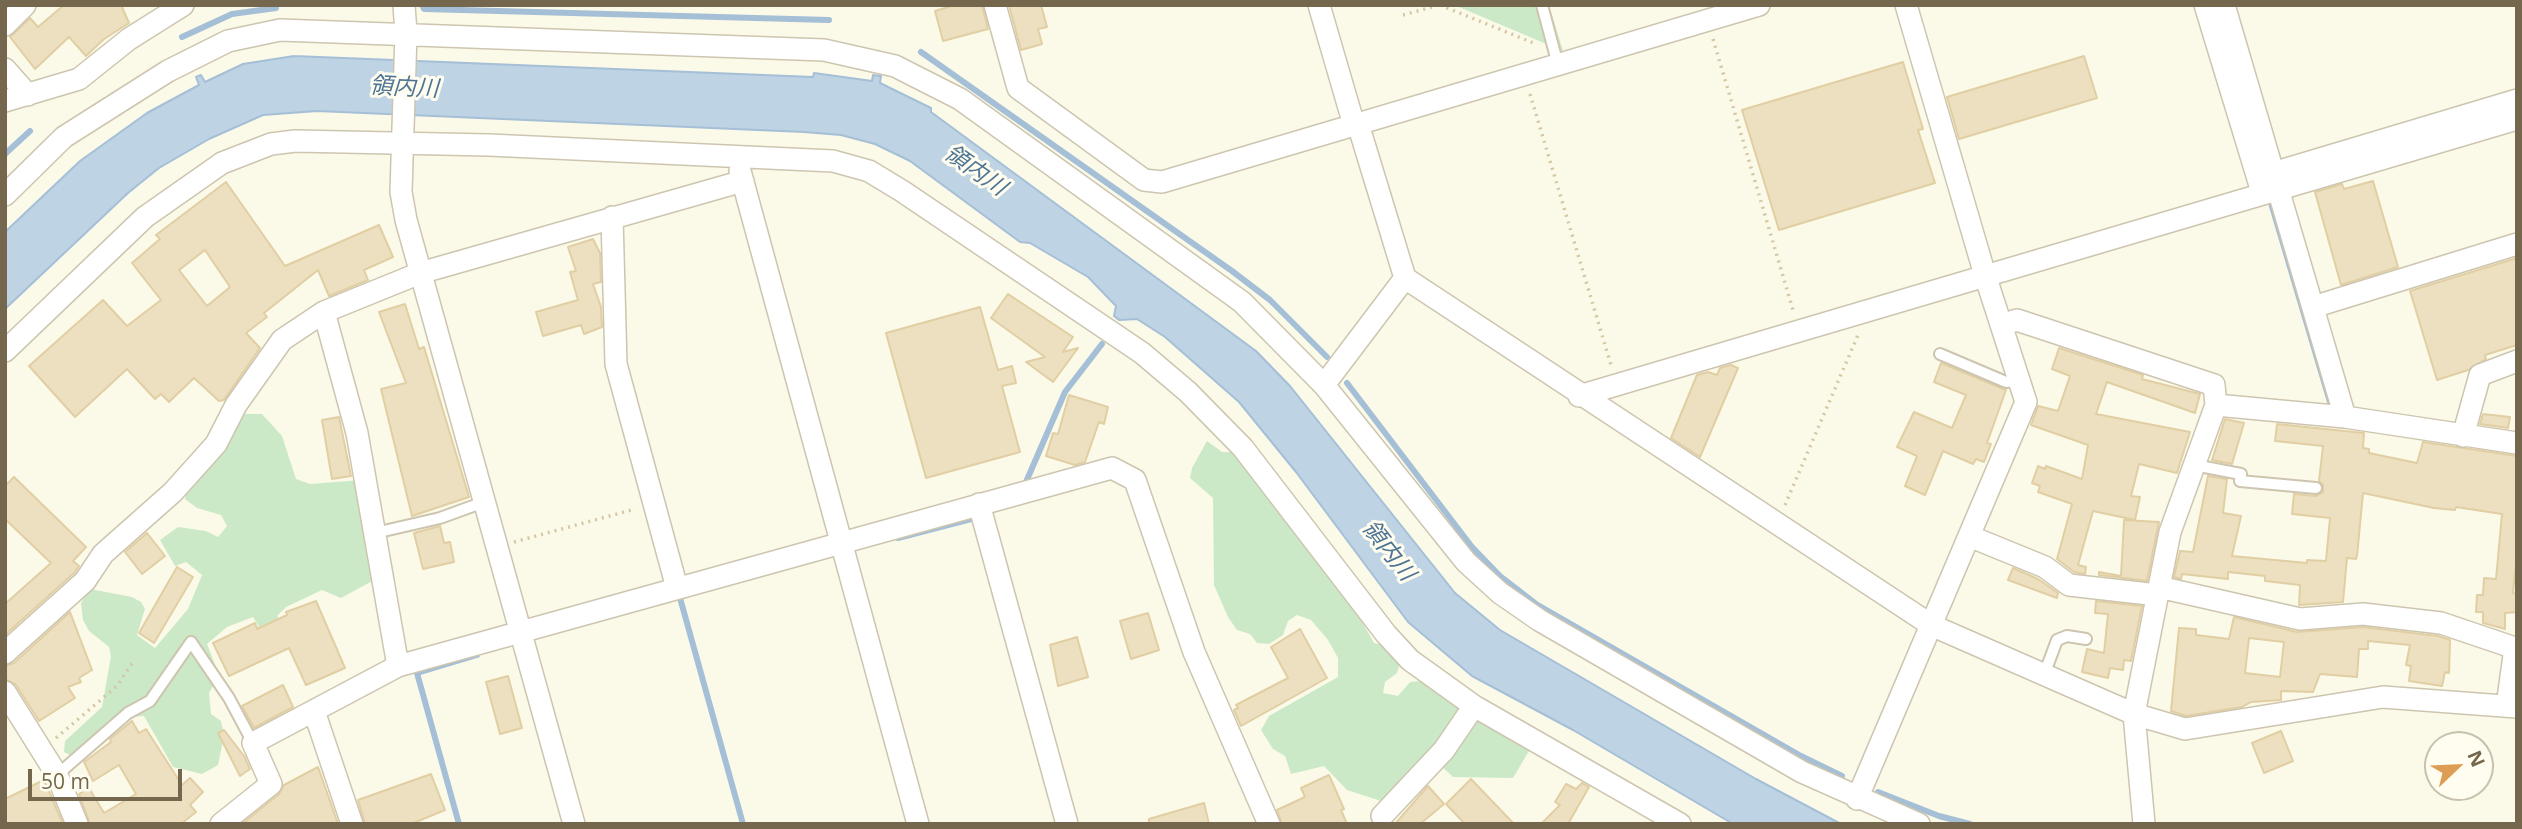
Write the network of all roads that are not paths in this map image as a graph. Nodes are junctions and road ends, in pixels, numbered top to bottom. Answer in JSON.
{"nodes":[{"id":1,"x":25,"y":5,"type":"edge"},
{"id":2,"x":183,"y":5,"type":"edge"},
{"id":3,"x":404,"y":5,"type":"edge"},
{"id":4,"x":995,"y":5,"type":"edge"},
{"id":5,"x":1319,"y":5,"type":"edge"},
{"id":6,"x":1542,"y":5,"type":"edge"},
{"id":7,"x":1759,"y":5,"type":"edge"},
{"id":8,"x":1906,"y":5,"type":"edge"},
{"id":9,"x":2205,"y":5,"type":"edge"},
{"id":10,"x":2224,"y":5,"type":"edge"},
{"id":11,"x":5,"y":25,"type":"edge"},
{"id":12,"x":406,"y":36,"type":"junction"},
{"id":13,"x":1557,"y":58,"type":"junction"},
{"id":14,"x":5,"y":69,"type":"edge"},
{"id":15,"x":28,"y":95,"type":"junction"},
{"id":16,"x":2517,"y":100,"type":"edge"},
{"id":17,"x":5,"y":101,"type":"edge"},
{"id":18,"x":2517,"y":119,"type":"edge"},
{"id":19,"x":1356,"y":125,"type":"junction"},
{"id":20,"x":402,"y":141,"type":"junction"},
{"id":21,"x":735,"y":157,"type":"junction"},
{"id":22,"x":743,"y":181,"type":"junction"},
{"id":23,"x":2271,"y":185,"type":"junction"},
{"id":24,"x":5,"y":195,"type":"edge"},
{"id":25,"x":612,"y":217,"type":"junction"},
{"id":26,"x":2517,"y":244,"type":"edge"},
{"id":27,"x":419,"y":273,"type":"junction"},
{"id":28,"x":1985,"y":275,"type":"junction"},
{"id":29,"x":1405,"y":278,"type":"junction"},
{"id":30,"x":2313,"y":307,"type":"junction"},
{"id":31,"x":324,"y":312,"type":"junction"},
{"id":32,"x":2001,"y":325,"type":"junction"},
{"id":33,"x":5,"y":351,"type":"edge"},
{"id":34,"x":1940,"y":354,"type":"dead end"},
{"id":35,"x":2517,"y":361,"type":"edge"},
{"id":36,"x":2019,"y":380,"type":"junction"},
{"id":37,"x":1324,"y":385,"type":"junction"},
{"id":38,"x":1579,"y":396,"type":"junction"},
{"id":39,"x":2216,"y":405,"type":"junction"},
{"id":40,"x":2346,"y":416,"type":"junction"},
{"id":41,"x":2463,"y":436,"type":"junction"},
{"id":42,"x":2517,"y":443,"type":"edge"},
{"id":43,"x":2194,"y":465,"type":"junction"},
{"id":44,"x":2316,"y":488,"type":"dead end"},
{"id":45,"x":484,"y":502,"type":"junction"},
{"id":46,"x":979,"y":505,"type":"junction"},
{"id":47,"x":375,"y":533,"type":"junction"},
{"id":48,"x":1969,"y":536,"type":"junction"},
{"id":49,"x":842,"y":543,"type":"junction"},
{"id":50,"x":677,"y":588,"type":"junction"},
{"id":51,"x":2159,"y":591,"type":"junction"},
{"id":52,"x":1931,"y":625,"type":"junction"},
{"id":53,"x":520,"y":632,"type":"junction"},
{"id":54,"x":2086,"y":639,"type":"dead end"},
{"id":55,"x":5,"y":653,"type":"edge"},
{"id":56,"x":398,"y":666,"type":"junction"},
{"id":57,"x":2044,"y":675,"type":"junction"},
{"id":58,"x":5,"y":692,"type":"edge"},
{"id":59,"x":1474,"y":706,"type":"junction"},
{"id":60,"x":2512,"y":706,"type":"edge"},
{"id":61,"x":314,"y":711,"type":"junction"},
{"id":62,"x":2134,"y":714,"type":"junction"},
{"id":63,"x":253,"y":743,"type":"junction"},
{"id":64,"x":57,"y":775,"type":"junction"},
{"id":65,"x":1857,"y":799,"type":"junction"},
{"id":66,"x":1380,"y":821,"type":"edge"},
{"id":67,"x":77,"y":824,"type":"edge"},
{"id":68,"x":221,"y":824,"type":"edge"},
{"id":69,"x":352,"y":824,"type":"edge"},
{"id":70,"x":574,"y":824,"type":"edge"},
{"id":71,"x":918,"y":824,"type":"edge"},
{"id":72,"x":1067,"y":824,"type":"edge"},
{"id":73,"x":1269,"y":824,"type":"edge"},
{"id":74,"x":1679,"y":824,"type":"edge"},
{"id":75,"x":1919,"y":824,"type":"edge"},
{"id":76,"x":2144,"y":824,"type":"edge"}],
"edges":[{"from":1,"to":11,"type":"street"},
{"from":2,"to":15,"type":"street"},
{"from":3,"to":12,"type":"street"},
{"from":4,"to":19,"type":"street"},
{"from":5,"to":19,"type":"street"},
{"from":6,"to":13,"type":"lane"},
{"from":7,"to":13,"type":"street"},
{"from":8,"to":28,"type":"street"},
{"from":9,"to":23,"type":"street"},
{"from":10,"to":23,"type":"street"},
{"from":12,"to":20,"type":"street"},
{"from":12,"to":24,"type":"street"},
{"from":12,"to":37,"type":"street"},
{"from":13,"to":19,"type":"street"},
{"from":14,"to":15,"type":"street"},
{"from":15,"to":17,"type":"street"},
{"from":16,"to":23,"type":"street"},
{"from":18,"to":23,"type":"street"},
{"from":19,"to":29,"type":"street"},
{"from":20,"to":21,"type":"street"},
{"from":20,"to":27,"type":"street"},
{"from":20,"to":33,"type":"street"},
{"from":21,"to":22,"type":"street"},
{"from":21,"to":59,"type":"street"},
{"from":22,"to":25,"type":"street"},
{"from":22,"to":49,"type":"street"},
{"from":23,"to":28,"type":"street"},
{"from":23,"to":30,"type":"street"},
{"from":25,"to":27,"type":"street"},
{"from":25,"to":50,"type":"street"},
{"from":26,"to":30,"type":"street"},
{"from":27,"to":31,"type":"street"},
{"from":27,"to":45,"type":"street"},
{"from":28,"to":32,"type":"street"},
{"from":28,"to":38,"type":"street"},
{"from":29,"to":37,"type":"street"},
{"from":29,"to":38,"type":"street"},
{"from":30,"to":40,"type":"street"},
{"from":31,"to":47,"type":"street"},
{"from":31,"to":55,"type":"street"},
{"from":32,"to":36,"type":"street"},
{"from":32,"to":39,"type":"street"},
{"from":34,"to":36,"type":"lane"},
{"from":35,"to":41,"type":"street"},
{"from":36,"to":48,"type":"street"},
{"from":37,"to":65,"type":"street"},
{"from":38,"to":52,"type":"street"},
{"from":39,"to":40,"type":"street"},
{"from":39,"to":43,"type":"street"},
{"from":40,"to":41,"type":"street"},
{"from":41,"to":42,"type":"street"},
{"from":43,"to":44,"type":"lane"},
{"from":43,"to":51,"type":"street"},
{"from":45,"to":47,"type":"lane"},
{"from":45,"to":53,"type":"street"},
{"from":46,"to":49,"type":"street"},
{"from":46,"to":72,"type":"street"},
{"from":46,"to":73,"type":"street"},
{"from":47,"to":56,"type":"street"},
{"from":48,"to":51,"type":"street"},
{"from":48,"to":52,"type":"street"},
{"from":49,"to":50,"type":"street"},
{"from":49,"to":71,"type":"street"},
{"from":50,"to":53,"type":"street"},
{"from":51,"to":60,"type":"street"},
{"from":51,"to":62,"type":"street"},
{"from":52,"to":57,"type":"street"},
{"from":52,"to":65,"type":"street"},
{"from":53,"to":56,"type":"street"},
{"from":53,"to":70,"type":"street"},
{"from":54,"to":57,"type":"lane"},
{"from":56,"to":61,"type":"street"},
{"from":57,"to":62,"type":"street"},
{"from":58,"to":64,"type":"street"},
{"from":59,"to":66,"type":"street"},
{"from":59,"to":74,"type":"street"},
{"from":60,"to":62,"type":"street"},
{"from":61,"to":63,"type":"street"},
{"from":61,"to":69,"type":"street"},
{"from":62,"to":76,"type":"street"},
{"from":63,"to":64,"type":"lane"},
{"from":63,"to":68,"type":"street"},
{"from":64,"to":67,"type":"street"},
{"from":65,"to":75,"type":"street"}]}
